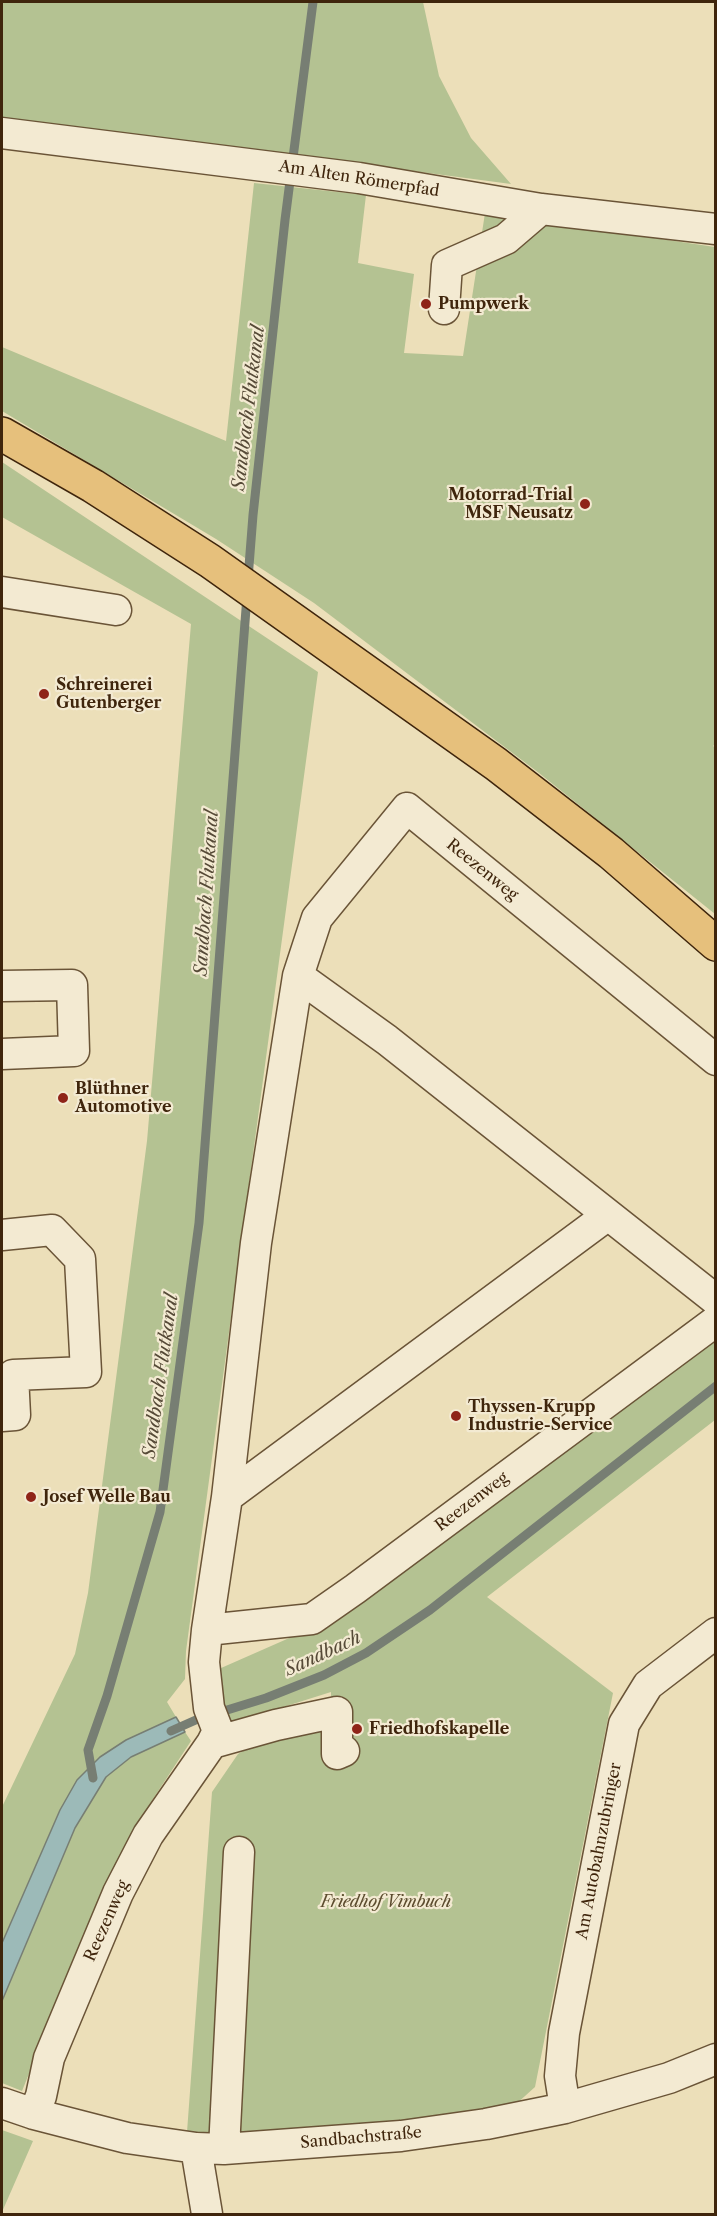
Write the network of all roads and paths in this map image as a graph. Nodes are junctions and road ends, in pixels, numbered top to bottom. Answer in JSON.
{"nodes":[{"id":1,"x":2,"y":133,"type":"edge"},
{"id":2,"x":541,"y":209,"type":"junction"},
{"id":3,"x":716,"y":229,"type":"edge"},
{"id":4,"x":444,"y":309,"type":"dead end"},
{"id":5,"x":2,"y":434,"type":"edge"},
{"id":6,"x":2,"y":592,"type":"edge"},
{"id":7,"x":116,"y":610,"type":"dead end"},
{"id":8,"x":716,"y":944,"type":"edge"},
{"id":9,"x":298,"y":976,"type":"junction"},
{"id":10,"x":2,"y":986,"type":"edge"},
{"id":11,"x":2,"y":1054,"type":"edge"},
{"id":12,"x":716,"y":1060,"type":"edge"},
{"id":13,"x":608,"y":1215,"type":"junction"},
{"id":14,"x":2,"y":1235,"type":"edge"},
{"id":15,"x":716,"y":1300,"type":"edge"},
{"id":16,"x":716,"y":1321,"type":"edge"},
{"id":17,"x":2,"y":1416,"type":"edge"},
{"id":18,"x":227,"y":1497,"type":"junction"},
{"id":19,"x":207,"y":1630,"type":"junction"},
{"id":20,"x":716,"y":1633,"type":"edge"},
{"id":21,"x":213,"y":1727,"type":"junction"},
{"id":22,"x":344,"y":1751,"type":"dead end"},
{"id":23,"x":239,"y":1852,"type":"dead end"},
{"id":24,"x":716,"y":2059,"type":"edge"},
{"id":25,"x":2,"y":2103,"type":"edge"},
{"id":26,"x":565,"y":2108,"type":"junction"},
{"id":27,"x":34,"y":2114,"type":"junction"},
{"id":28,"x":210,"y":2148,"type":"junction"},
{"id":29,"x":207,"y":2214,"type":"edge"}],
"edges":[{"from":1,"to":2,"type":"street","name":"Am Alten Römerpfad"},
{"from":2,"to":3,"type":"street","name":"Am Alten Römerpfad"},
{"from":2,"to":4,"type":"street"},
{"from":5,"to":8,"type":"main road"},
{"from":6,"to":7,"type":"street"},
{"from":9,"to":12,"type":"street","name":"Reezenweg"},
{"from":9,"to":13,"type":"street"},
{"from":9,"to":18,"type":"street","name":"Reezenweg"},
{"from":10,"to":11,"type":"street"},
{"from":13,"to":15,"type":"street"},
{"from":13,"to":18,"type":"street"},
{"from":14,"to":17,"type":"street"},
{"from":16,"to":19,"type":"street","name":"Reezenweg"},
{"from":18,"to":19,"type":"street","name":"Reezenweg"},
{"from":19,"to":21,"type":"street","name":"Reezenweg"},
{"from":20,"to":26,"type":"street","name":"Am Autobahnzubringer"},
{"from":21,"to":22,"type":"street"},
{"from":21,"to":27,"type":"street","name":"Reezenweg"},
{"from":23,"to":28,"type":"street"},
{"from":24,"to":26,"type":"street","name":"Sandbachstraße"},
{"from":25,"to":27,"type":"street","name":"Sandbachstraße"},
{"from":26,"to":28,"type":"street","name":"Sandbachstraße"},
{"from":27,"to":28,"type":"street","name":"Sandbachstraße"},
{"from":28,"to":29,"type":"street"}]}
